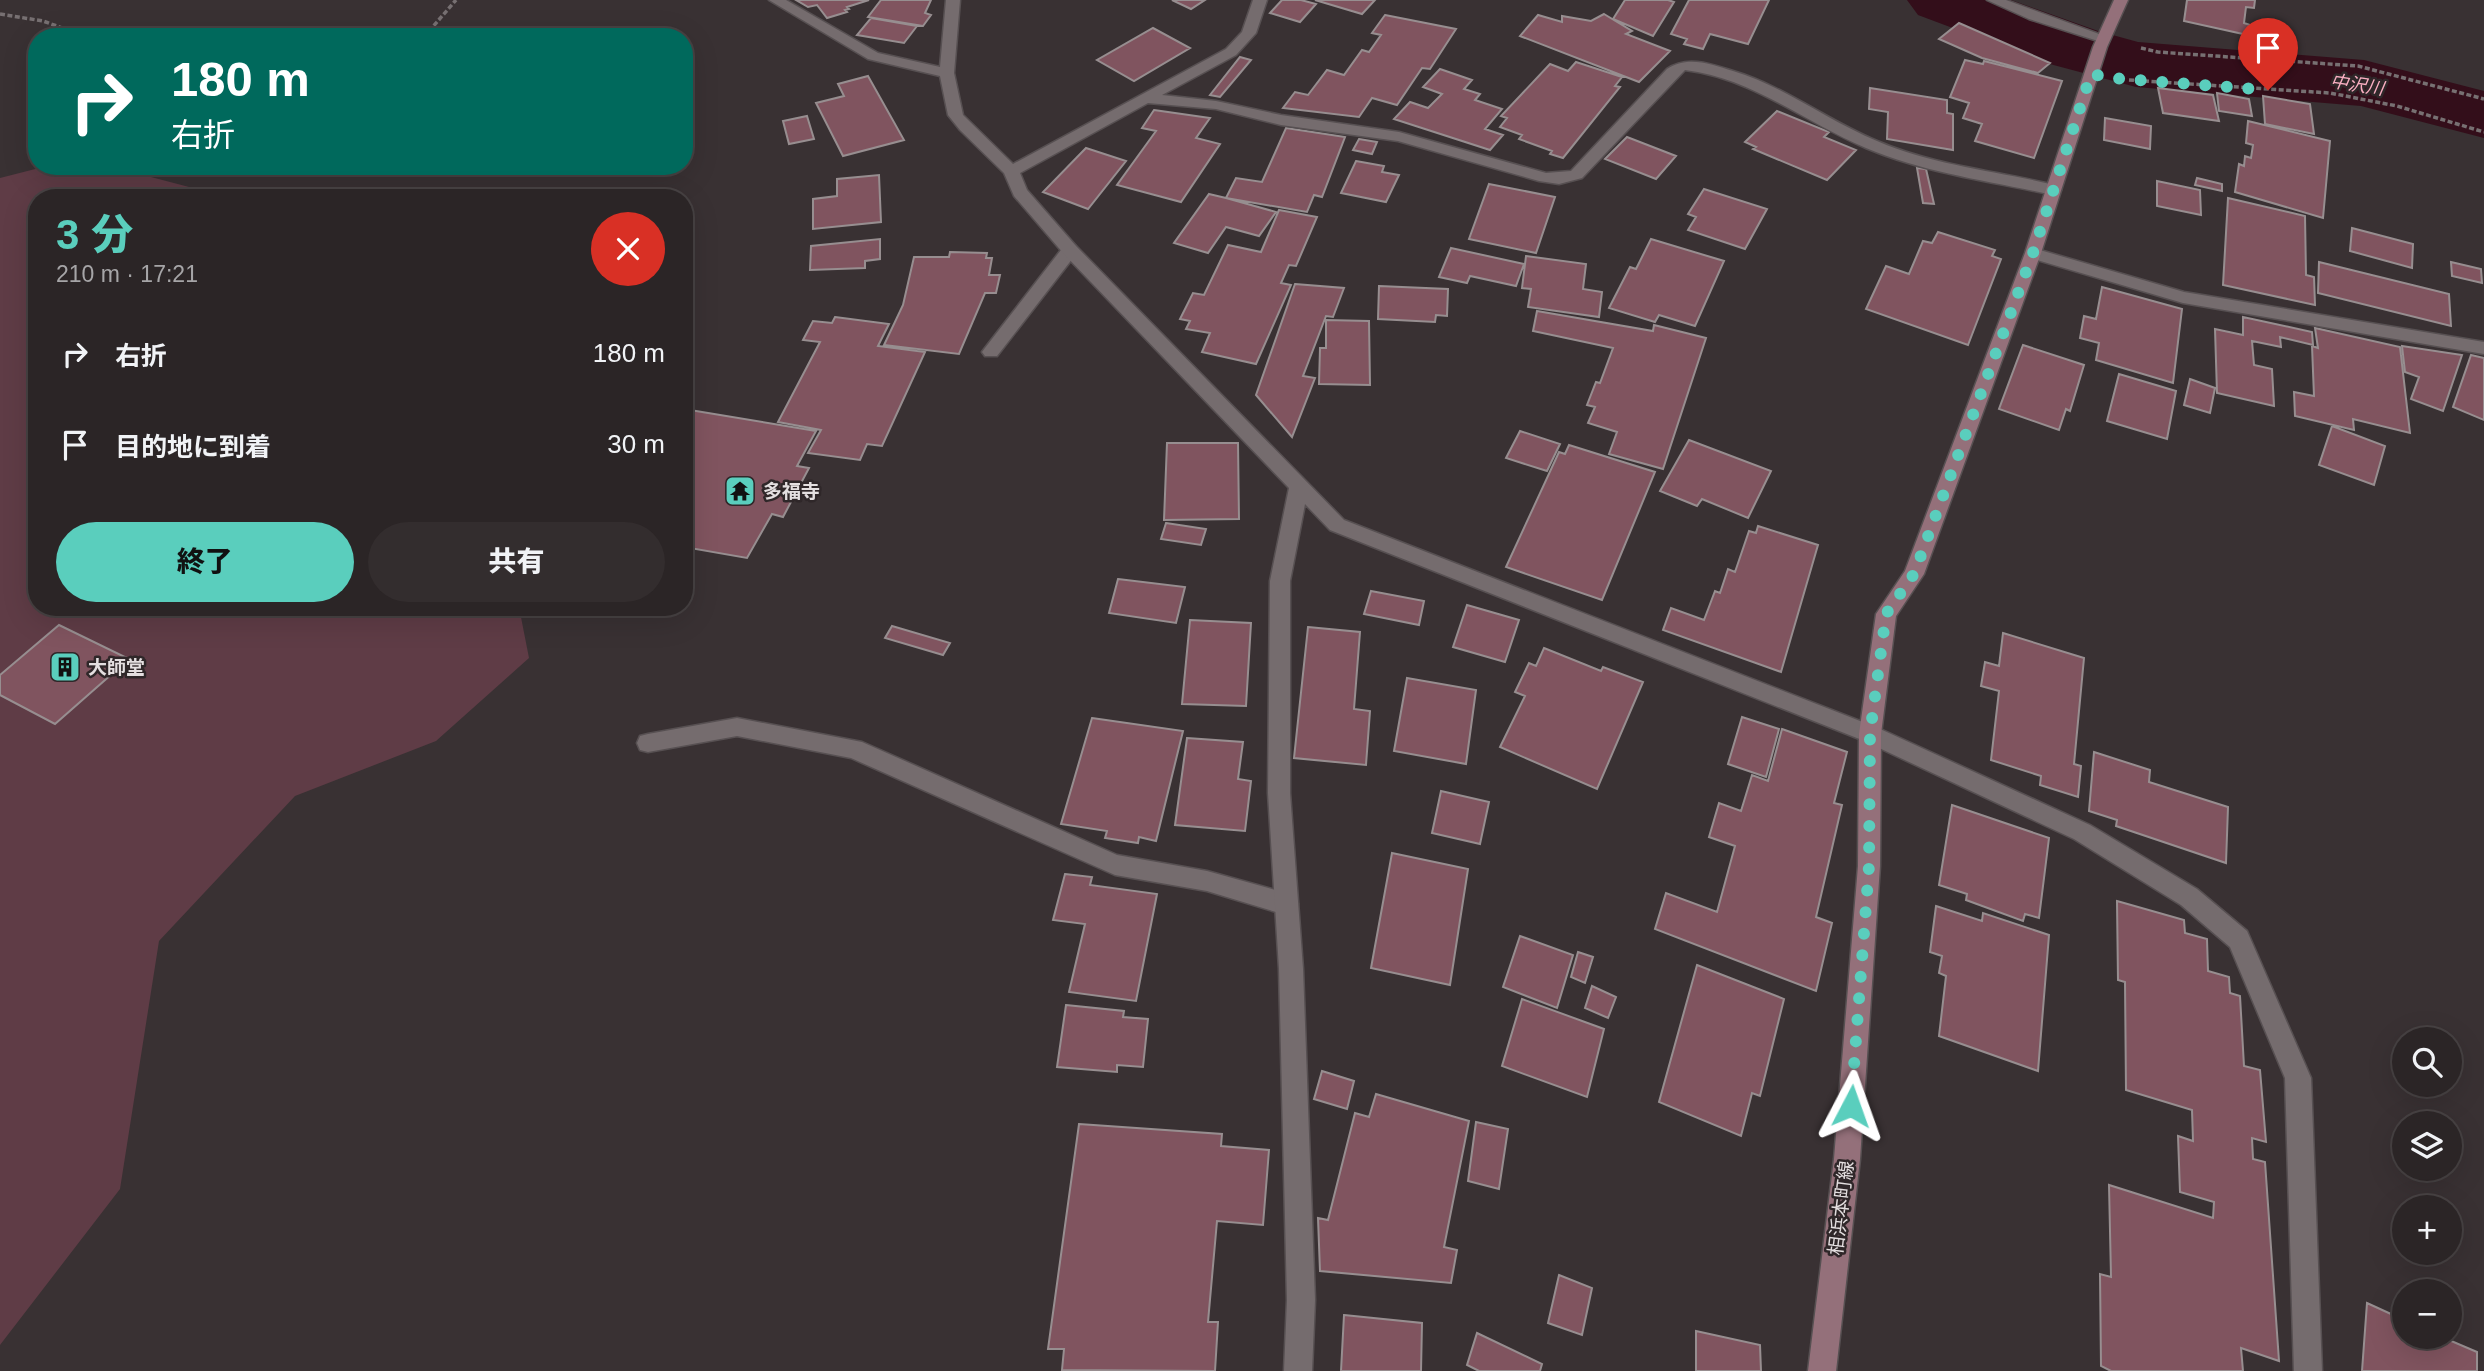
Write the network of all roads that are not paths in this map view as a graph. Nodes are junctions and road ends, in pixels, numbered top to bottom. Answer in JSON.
{"nodes":[{"id":1,"x":776,"y":0,"type":"edge"},
{"id":2,"x":953,"y":0,"type":"edge"},
{"id":3,"x":1260,"y":0,"type":"edge"},
{"id":4,"x":1994,"y":0,"type":"edge"},
{"id":5,"x":2120,"y":0,"type":"edge"},
{"id":6,"x":2097,"y":56,"type":"junction"},
{"id":7,"x":947,"y":73,"type":"junction"},
{"id":8,"x":1141,"y":99,"type":"junction"},
{"id":9,"x":1011,"y":171,"type":"junction"},
{"id":10,"x":2053,"y":190,"type":"junction"},
{"id":11,"x":1070,"y":250,"type":"junction"},
{"id":12,"x":2033,"y":253,"type":"junction"},
{"id":13,"x":2484,"y":348,"type":"edge"},
{"id":14,"x":991,"y":352,"type":"dead end"},
{"id":15,"x":1299,"y":487,"type":"junction"},
{"id":16,"x":1870,"y":734,"type":"junction"},
{"id":17,"x":648,"y":743,"type":"dead end"},
{"id":18,"x":1286,"y":904,"type":"junction"},
{"id":19,"x":1298,"y":1371,"type":"edge"},
{"id":20,"x":1822,"y":1371,"type":"edge"},
{"id":21,"x":2308,"y":1371,"type":"edge"}],
"edges":[{"from":1,"to":7,"type":"street"},
{"from":2,"to":7,"type":"street"},
{"from":3,"to":8,"type":"street"},
{"from":4,"to":6,"type":"street"},
{"from":5,"to":6,"type":"main road","name":"相浜本町線"},
{"from":6,"to":10,"type":"main road","name":"相浜本町線"},
{"from":7,"to":9,"type":"street"},
{"from":8,"to":9,"type":"street"},
{"from":8,"to":10,"type":"street"},
{"from":9,"to":11,"type":"street"},
{"from":10,"to":12,"type":"main road","name":"相浜本町線"},
{"from":11,"to":14,"type":"street"},
{"from":11,"to":15,"type":"street"},
{"from":12,"to":13,"type":"street"},
{"from":12,"to":16,"type":"main road","name":"相浜本町線"},
{"from":15,"to":16,"type":"street"},
{"from":15,"to":18,"type":"street"},
{"from":16,"to":20,"type":"main road","name":"相浜本町線"},
{"from":16,"to":21,"type":"street"},
{"from":17,"to":18,"type":"street"},
{"from":18,"to":19,"type":"street"}]}
